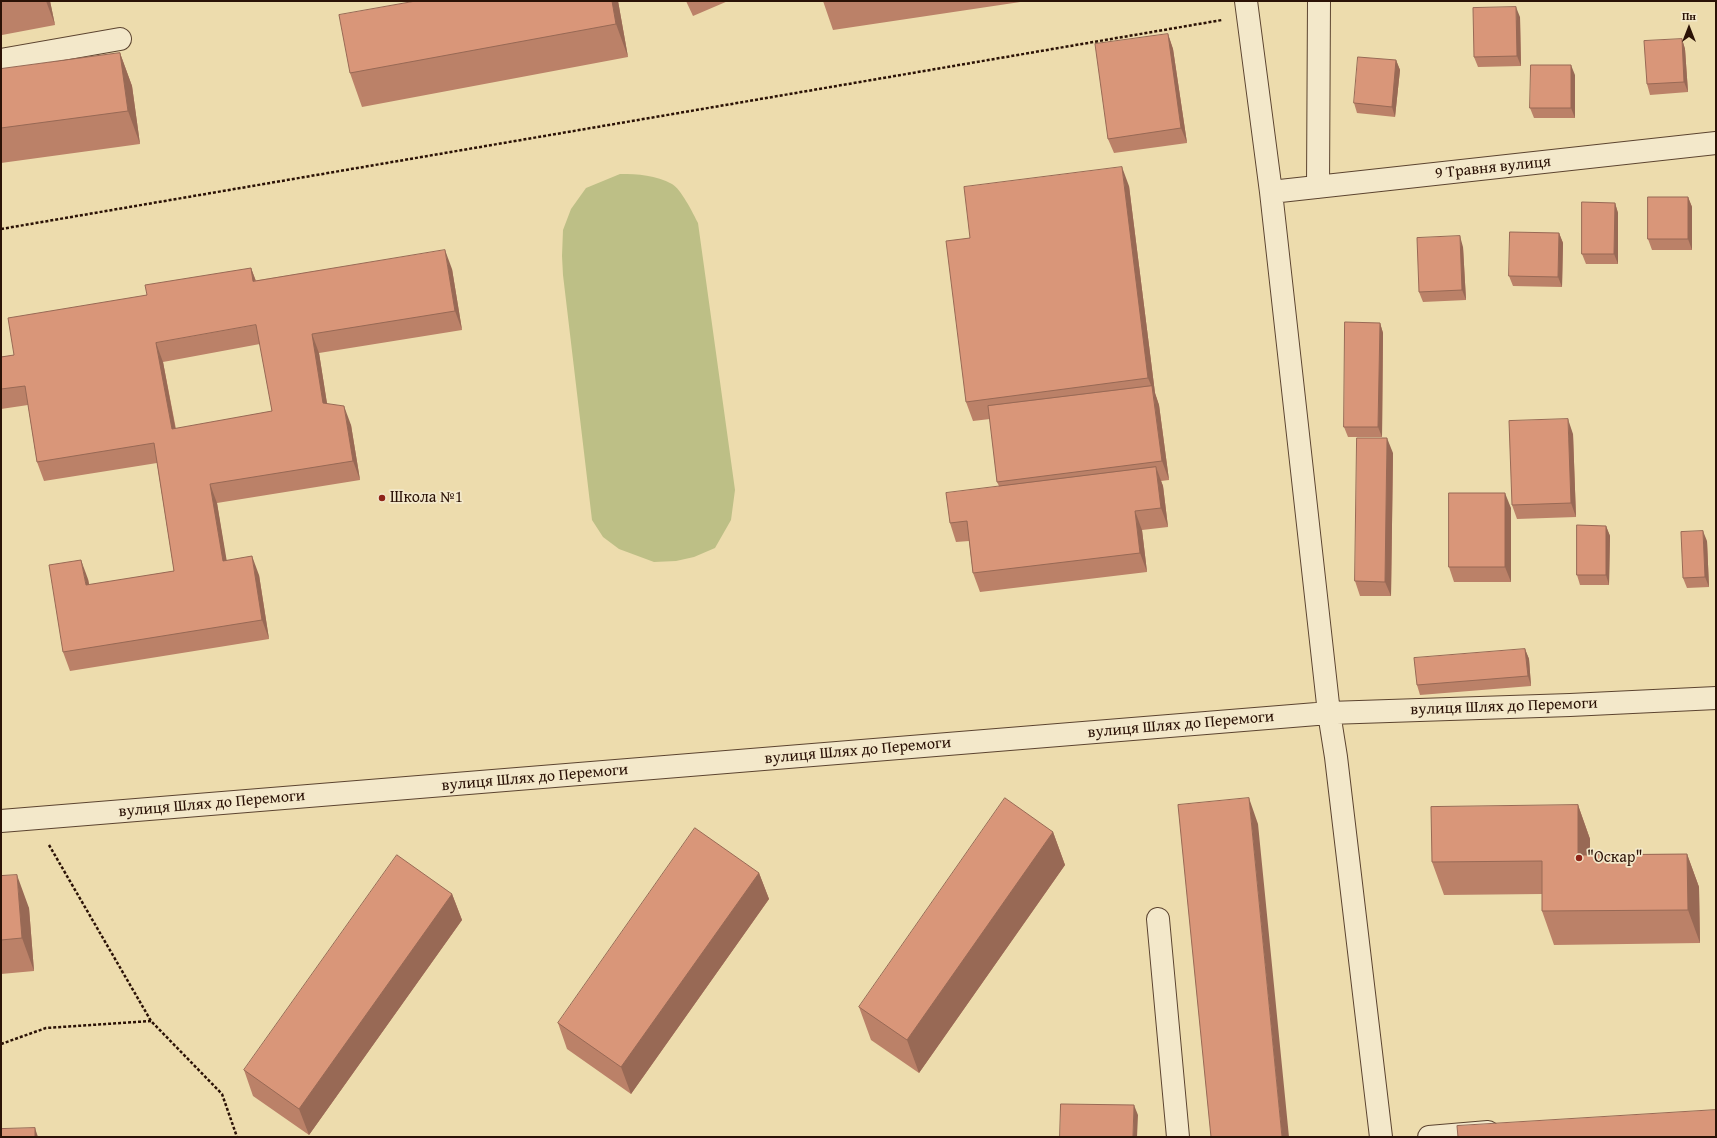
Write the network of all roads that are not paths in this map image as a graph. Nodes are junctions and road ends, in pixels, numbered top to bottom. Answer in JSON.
{"nodes":[{"id":1,"x":1319,"y":1,"type":"edge"},
{"id":2,"x":1247,"y":8,"type":"edge"},
{"id":3,"x":120,"y":39,"type":"dead end"},
{"id":4,"x":1,"y":60,"type":"edge"},
{"id":5,"x":1716,"y":143,"type":"edge"},
{"id":6,"x":1318,"y":187,"type":"junction"},
{"id":7,"x":1270,"y":192,"type":"junction"},
{"id":8,"x":1716,"y":698,"type":"edge"},
{"id":9,"x":1329,"y":713,"type":"junction"},
{"id":10,"x":1,"y":821,"type":"edge"},
{"id":11,"x":1158,"y":918,"type":"dead end"},
{"id":12,"x":1509,"y":1130,"type":"edge"},
{"id":13,"x":1178,"y":1137,"type":"edge"},
{"id":14,"x":1381,"y":1137,"type":"edge"},
{"id":15,"x":1430,"y":1137,"type":"edge"}],
"edges":[{"from":1,"to":6,"type":"street"},
{"from":2,"to":7,"type":"street"},
{"from":3,"to":4,"type":"street"},
{"from":5,"to":6,"type":"street","name":"9 Травня вулиця"},
{"from":6,"to":7,"type":"street","name":"9 Травня вулиця"},
{"from":7,"to":9,"type":"street"},
{"from":8,"to":9,"type":"street","name":"вулиця Шлях до Перемоги"},
{"from":9,"to":10,"type":"street","name":"вулиця Шлях до Перемоги"},
{"from":9,"to":14,"type":"street"},
{"from":11,"to":13,"type":"street"},
{"from":12,"to":15,"type":"street"}]}
